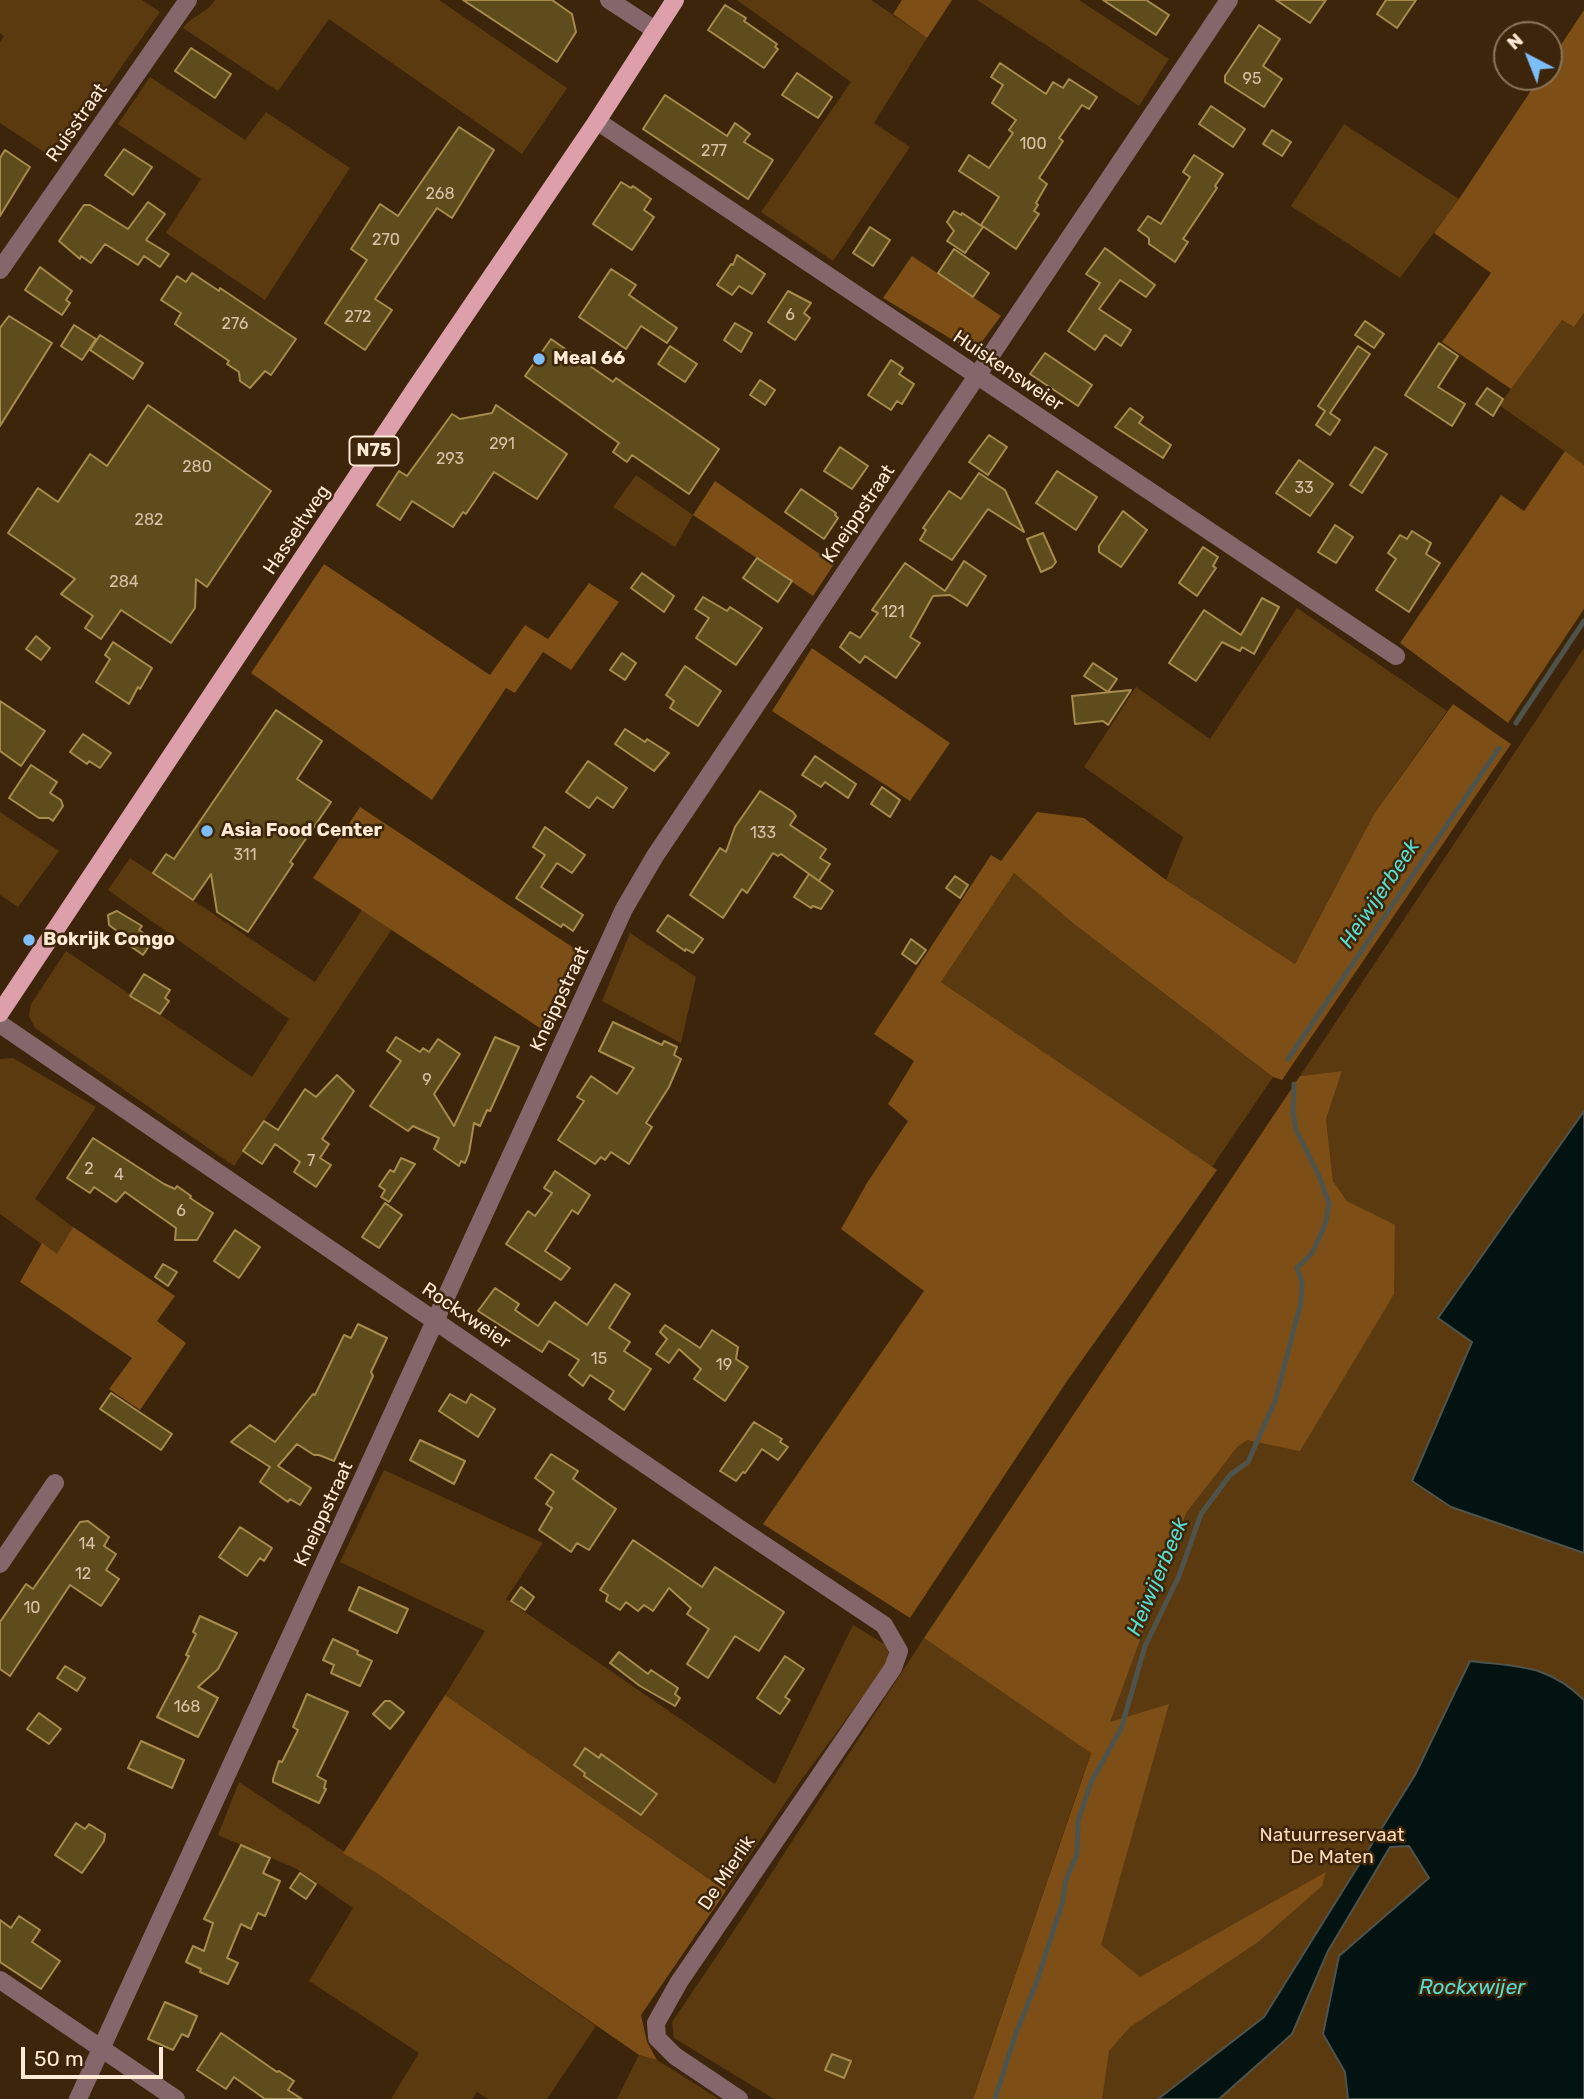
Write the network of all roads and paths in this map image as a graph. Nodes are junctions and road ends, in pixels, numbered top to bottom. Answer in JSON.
{"nodes":[{"id":1,"x":188,"y":0,"type":"edge"},
{"id":2,"x":609,"y":0,"type":"edge"},
{"id":3,"x":675,"y":0,"type":"edge"},
{"id":4,"x":1229,"y":0,"type":"edge"},
{"id":5,"x":655,"y":30,"type":"junction"},
{"id":6,"x":597,"y":121,"type":"junction"},
{"id":7,"x":0,"y":270,"type":"edge"},
{"id":8,"x":978,"y":376,"type":"junction"},
{"id":9,"x":1396,"y":656,"type":"dead end"},
{"id":10,"x":0,"y":1013,"type":"edge"},
{"id":11,"x":0,"y":1024,"type":"edge"},
{"id":12,"x":436,"y":1321,"type":"junction"},
{"id":13,"x":55,"y":1483,"type":"dead end"},
{"id":14,"x":0,"y":1564,"type":"edge"},
{"id":15,"x":899,"y":1651,"type":"joint"},
{"id":16,"x":0,"y":1980,"type":"edge"},
{"id":17,"x":102,"y":2049,"type":"junction"},
{"id":18,"x":78,"y":2099,"type":"edge"},
{"id":19,"x":176,"y":2099,"type":"edge"},
{"id":20,"x":738,"y":2099,"type":"edge"}],
"edges":[{"from":1,"to":7,"type":"street","name":"Ruisstraat"},
{"from":2,"to":5,"type":"street"},
{"from":3,"to":5,"type":"main road","name":"Hasseltweg","number":"N75"},
{"from":4,"to":8,"type":"street","name":"Kneippstraat"},
{"from":5,"to":6,"type":"main road","name":"Hasseltweg","number":"N75"},
{"from":6,"to":8,"type":"street","name":"Huiskensweier"},
{"from":6,"to":10,"type":"main road","name":"Hasseltweg","number":"N75"},
{"from":8,"to":9,"type":"street","name":"Huiskensweier"},
{"from":8,"to":12,"type":"street","name":"Kneippstraat"},
{"from":11,"to":12,"type":"street","name":"Rockxweier"},
{"from":12,"to":15,"type":"street","name":"Rockxweier"},
{"from":12,"to":17,"type":"street","name":"Kneippstraat"},
{"from":13,"to":14,"type":"street"},
{"from":15,"to":20,"type":"street","name":"De Mierlik"},
{"from":16,"to":17,"type":"street"},
{"from":17,"to":18,"type":"street","name":"Kneippstraat"},
{"from":17,"to":19,"type":"street"}]}
